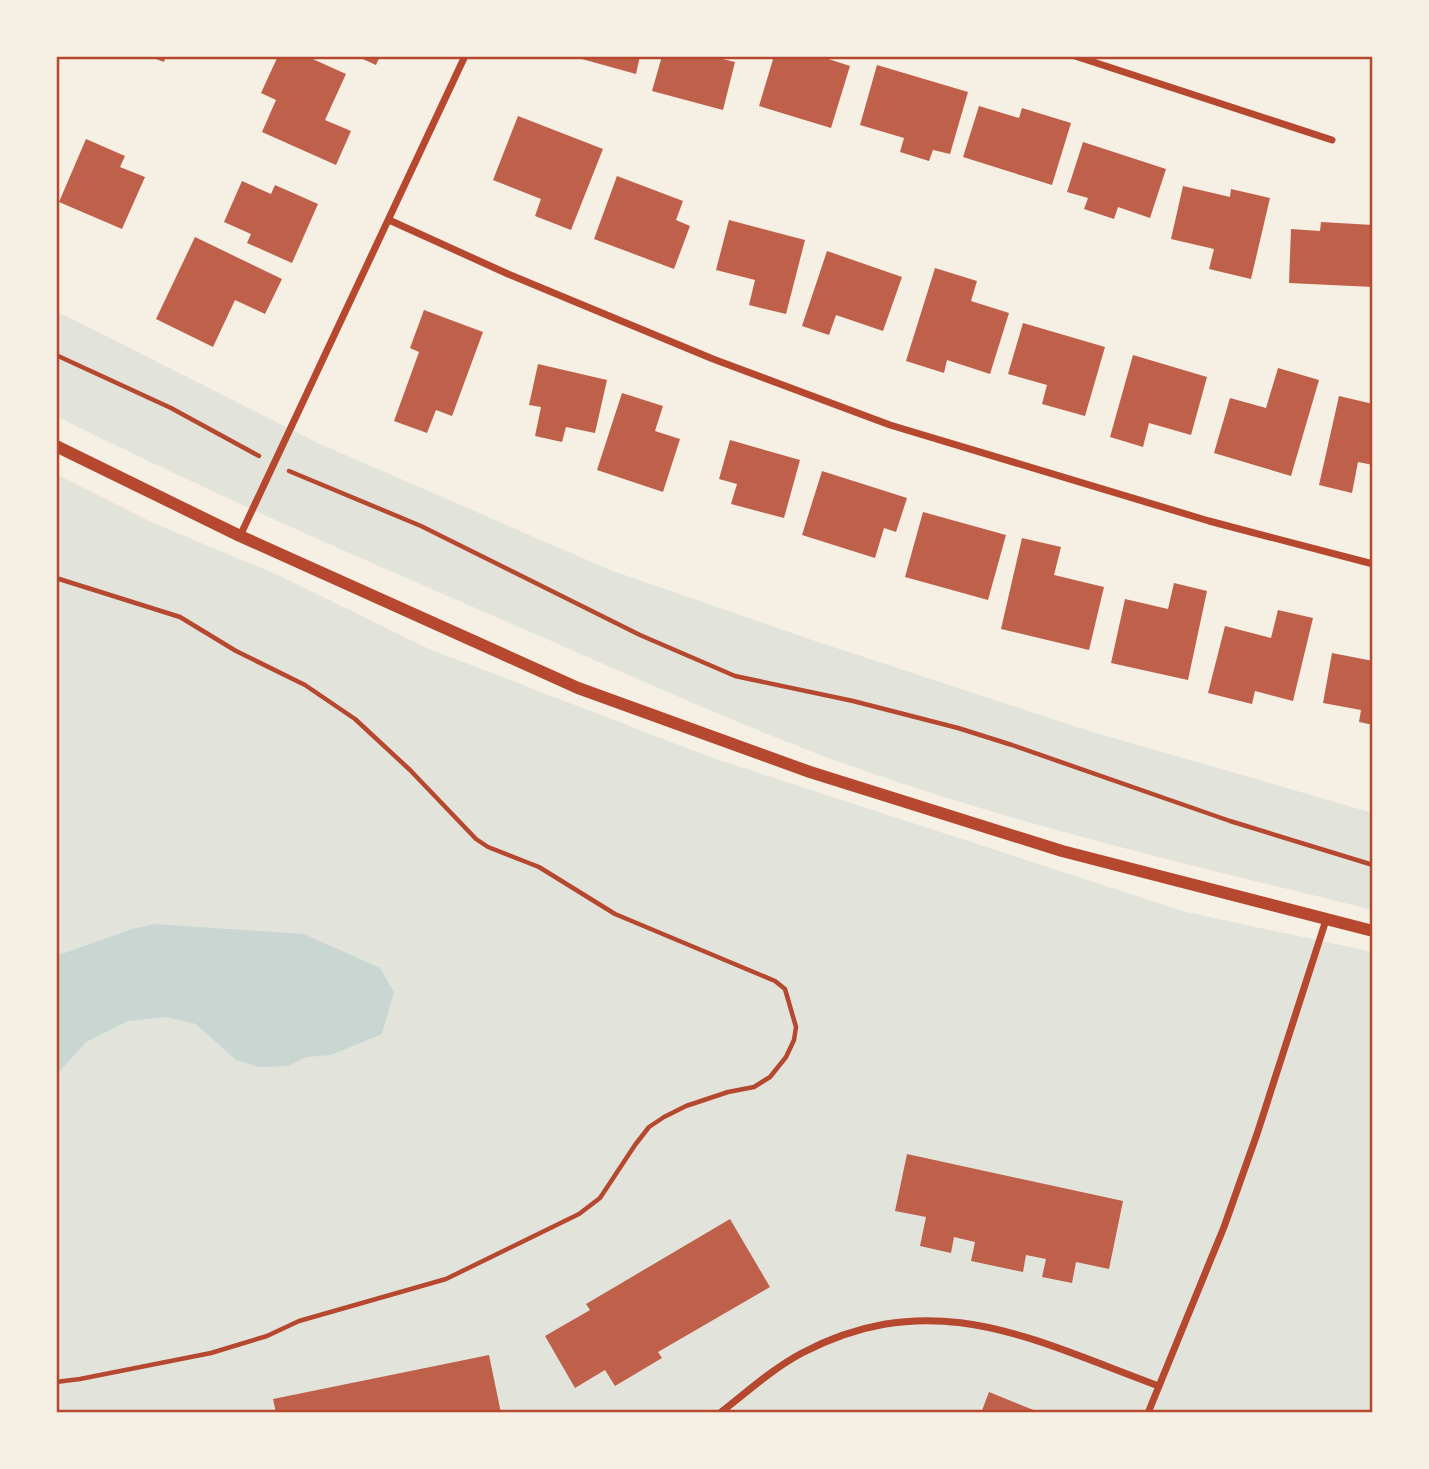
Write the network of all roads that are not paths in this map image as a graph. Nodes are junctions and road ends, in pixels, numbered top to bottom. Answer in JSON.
{"nodes":[{"id":1,"x":465,"y":56,"type":"edge"},
{"id":2,"x":1074,"y":56,"type":"edge"},
{"id":3,"x":1332,"y":140,"type":"dead end"},
{"id":4,"x":388,"y":220,"type":"junction"},
{"id":5,"x":56,"y":446,"type":"edge"},
{"id":6,"x":240,"y":536,"type":"junction"},
{"id":7,"x":1373,"y":564,"type":"edge"},
{"id":8,"x":1326,"y":920,"type":"junction"},
{"id":9,"x":1373,"y":932,"type":"edge"},
{"id":10,"x":1159,"y":1386,"type":"junction"},
{"id":11,"x":720,"y":1413,"type":"edge"},
{"id":12,"x":1148,"y":1413,"type":"edge"}],
"edges":[{"from":1,"to":4,"type":"street"},
{"from":2,"to":3,"type":"street"},
{"from":4,"to":6,"type":"street"},
{"from":4,"to":7,"type":"street"},
{"from":5,"to":6,"type":"street"},
{"from":6,"to":8,"type":"street"},
{"from":8,"to":9,"type":"street"},
{"from":8,"to":10,"type":"street"},
{"from":10,"to":11,"type":"street"},
{"from":10,"to":12,"type":"street"}]}
